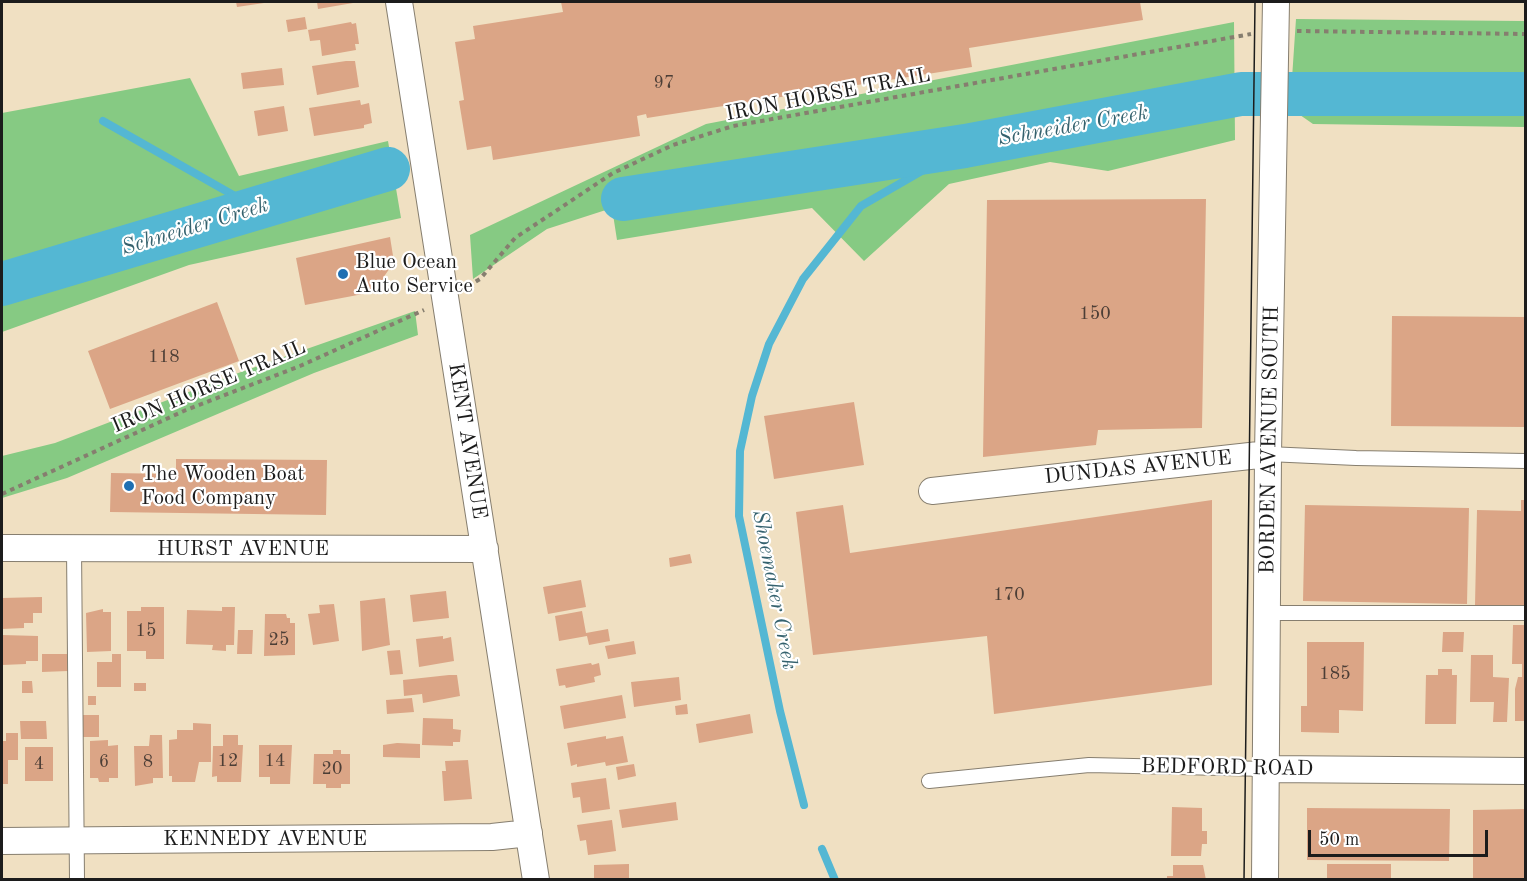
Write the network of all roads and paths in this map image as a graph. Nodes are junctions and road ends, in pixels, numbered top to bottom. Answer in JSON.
{"nodes":[{"id":1,"x":399,"y":2,"type":"edge"},
{"id":2,"x":1276,"y":2,"type":"edge"},
{"id":3,"x":1290,"y":31,"type":"dead end"},
{"id":4,"x":1247,"y":34,"type":"dead end"},
{"id":5,"x":1526,"y":34,"type":"edge"},
{"id":6,"x":458,"y":287,"type":"dead end"},
{"id":7,"x":428,"y":307,"type":"dead end"},
{"id":8,"x":1268,"y":454,"type":"junction"},
{"id":9,"x":1526,"y":461,"type":"edge"},
{"id":10,"x":932,"y":491,"type":"dead end"},
{"id":11,"x":2,"y":494,"type":"edge"},
{"id":12,"x":2,"y":548,"type":"edge"},
{"id":13,"x":74,"y":548,"type":"junction"},
{"id":14,"x":485,"y":549,"type":"junction"},
{"id":15,"x":1268,"y":613,"type":"junction"},
{"id":16,"x":1526,"y":613,"type":"edge"},
{"id":17,"x":1267,"y":769,"type":"junction"},
{"id":18,"x":1526,"y":771,"type":"edge"},
{"id":19,"x":929,"y":781,"type":"dead end"},
{"id":20,"x":529,"y":834,"type":"junction"},
{"id":21,"x":77,"y":840,"type":"junction"},
{"id":22,"x":2,"y":841,"type":"edge"},
{"id":23,"x":77,"y":879,"type":"edge"},
{"id":24,"x":536,"y":879,"type":"edge"},
{"id":25,"x":1265,"y":879,"type":"edge"}],
"edges":[{"from":1,"to":14,"type":"street","name":"KENT AVENUE"},
{"from":2,"to":8,"type":"street","name":"BORDEN AVENUE SOUTH"},
{"from":3,"to":5,"type":"path"},
{"from":4,"to":6,"type":"path","name":"IRON HORSE TRAIL"},
{"from":7,"to":11,"type":"path","name":"IRON HORSE TRAIL"},
{"from":8,"to":9,"type":"lane","name":"DUNDAS AVENUE"},
{"from":8,"to":10,"type":"street","name":"DUNDAS AVENUE"},
{"from":8,"to":15,"type":"street","name":"BORDEN AVENUE SOUTH"},
{"from":12,"to":13,"type":"street","name":"HURST AVENUE"},
{"from":13,"to":14,"type":"street","name":"HURST AVENUE"},
{"from":13,"to":21,"type":"lane"},
{"from":14,"to":20,"type":"street","name":"KENT AVENUE"},
{"from":15,"to":16,"type":"lane"},
{"from":15,"to":17,"type":"street","name":"BORDEN AVENUE SOUTH"},
{"from":17,"to":18,"type":"street","name":"BEDFORD ROAD"},
{"from":17,"to":19,"type":"lane","name":"BEDFORD ROAD"},
{"from":17,"to":25,"type":"street","name":"BORDEN AVENUE SOUTH"},
{"from":20,"to":21,"type":"street","name":"KENNEDY AVENUE"},
{"from":20,"to":24,"type":"street","name":"KENT AVENUE"},
{"from":21,"to":22,"type":"street","name":"KENNEDY AVENUE"},
{"from":21,"to":23,"type":"lane"}]}
